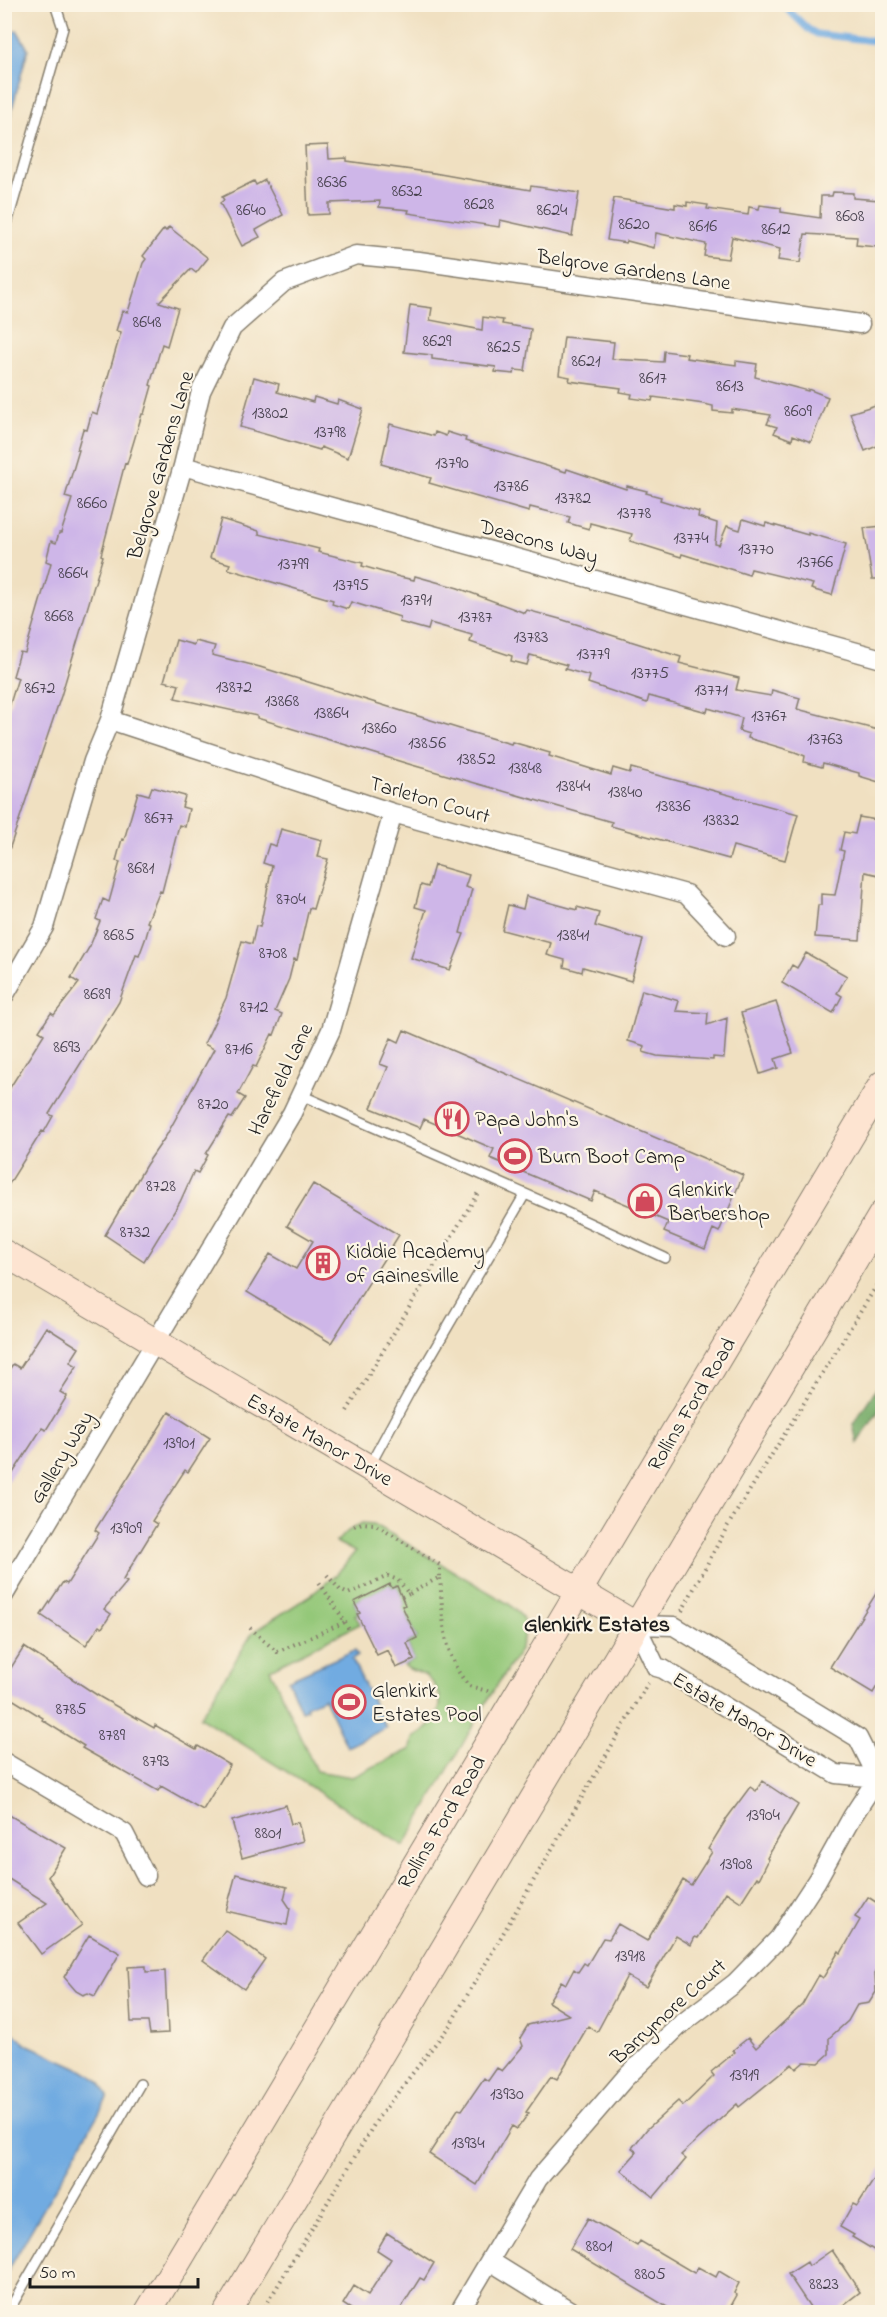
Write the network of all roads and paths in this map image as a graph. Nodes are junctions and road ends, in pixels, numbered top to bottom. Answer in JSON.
{"nodes":[{"id":1,"x":55,"y":4,"type":"edge"},
{"id":2,"x":4,"y":234,"type":"edge"},
{"id":3,"x":860,"y":324,"type":"dead end"},
{"id":4,"x":183,"y":466,"type":"junction"},
{"id":5,"x":882,"y":659,"type":"edge"},
{"id":6,"x":110,"y":720,"type":"junction"},
{"id":7,"x":393,"y":813,"type":"junction"},
{"id":8,"x":726,"y":936,"type":"dead end"},
{"id":9,"x":4,"y":996,"type":"edge"},
{"id":10,"x":882,"y":1083,"type":"edge"},
{"id":11,"x":301,"y":1095,"type":"junction"},
{"id":12,"x":486,"y":1176,"type":"junction"},
{"id":13,"x":525,"y":1194,"type":"junction"},
{"id":14,"x":882,"y":1214,"type":"edge"},
{"id":15,"x":4,"y":1253,"type":"edge"},
{"id":16,"x":665,"y":1258,"type":"dead end"},
{"id":17,"x":882,"y":1277,"type":"edge"},
{"id":18,"x":155,"y":1342,"type":"junction"},
{"id":19,"x":347,"y":1412,"type":"dead end"},
{"id":20,"x":369,"y":1467,"type":"junction"},
{"id":21,"x":354,"y":1526,"type":"dead end"},
{"id":22,"x":327,"y":1575,"type":"dead end"},
{"id":23,"x":440,"y":1577,"type":"junction"},
{"id":24,"x":319,"y":1582,"type":"dead end"},
{"id":25,"x":580,"y":1590,"type":"junction"},
{"id":26,"x":690,"y":1592,"type":"dead end"},
{"id":27,"x":409,"y":1593,"type":"junction"},
{"id":28,"x":4,"y":1595,"type":"edge"},
{"id":29,"x":402,"y":1597,"type":"dead end"},
{"id":30,"x":345,"y":1622,"type":"junction"},
{"id":31,"x":636,"y":1625,"type":"junction"},
{"id":32,"x":250,"y":1628,"type":"dead end"},
{"id":33,"x":349,"y":1630,"type":"dead end"},
{"id":34,"x":492,"y":1693,"type":"dead end"},
{"id":35,"x":642,"y":1697,"type":"dead end"},
{"id":36,"x":4,"y":1762,"type":"edge"},
{"id":37,"x":881,"y":1776,"type":"edge"},
{"id":38,"x":146,"y":1876,"type":"dead end"},
{"id":39,"x":140,"y":2084,"type":"dead end"},
{"id":40,"x":490,"y":2261,"type":"junction"},
{"id":41,"x":8,"y":2313,"type":"edge"},
{"id":42,"x":148,"y":2313,"type":"edge"},
{"id":43,"x":227,"y":2313,"type":"edge"},
{"id":44,"x":262,"y":2313,"type":"edge"},
{"id":45,"x":459,"y":2313,"type":"edge"},
{"id":46,"x":572,"y":2313,"type":"edge"}],
"edges":[{"from":1,"to":2,"type":"lane"},
{"from":3,"to":4,"type":"street","name":"Belgrove Gardens Lane"},
{"from":4,"to":5,"type":"street","name":"Deacons Way"},
{"from":4,"to":6,"type":"street","name":"Belgrove Gardens Lane"},
{"from":6,"to":7,"type":"street","name":"Tarleton Court"},
{"from":6,"to":9,"type":"street","name":"Belgrove Gardens Lane"},
{"from":7,"to":8,"type":"street","name":"Tarleton Court"},
{"from":7,"to":11,"type":"street","name":"Harefield Lane"},
{"from":10,"to":25,"type":"main road","name":"Rollins Ford Road"},
{"from":11,"to":12,"type":"lane"},
{"from":11,"to":18,"type":"street","name":"Harefield Lane"},
{"from":12,"to":13,"type":"lane"},
{"from":12,"to":19,"type":"path"},
{"from":13,"to":16,"type":"lane"},
{"from":13,"to":20,"type":"lane"},
{"from":14,"to":31,"type":"main road"},
{"from":15,"to":18,"type":"main road","name":"Estate Manor Drive"},
{"from":17,"to":26,"type":"path"},
{"from":18,"to":20,"type":"main road","name":"Estate Manor Drive"},
{"from":18,"to":28,"type":"street","name":"Gallery Way"},
{"from":20,"to":25,"type":"main road","name":"Estate Manor Drive"},
{"from":21,"to":23,"type":"path"},
{"from":22,"to":27,"type":"path"},
{"from":23,"to":27,"type":"path"},
{"from":23,"to":34,"type":"path"},
{"from":24,"to":30,"type":"path"},
{"from":25,"to":31,"type":"main road","name":"Estate Manor Drive"},
{"from":25,"to":42,"type":"main road","name":"Rollins Ford Road"},
{"from":27,"to":29,"type":"path"},
{"from":30,"to":32,"type":"path"},
{"from":30,"to":33,"type":"path"},
{"from":31,"to":37,"type":"street","name":"Estate Manor Drive"},
{"from":31,"to":37,"type":"street","name":"Estate Manor Drive"},
{"from":31,"to":43,"type":"main road"},
{"from":35,"to":44,"type":"path"},
{"from":36,"to":38,"type":"street"},
{"from":37,"to":40,"type":"street","name":"Barrymore Court"},
{"from":39,"to":41,"type":"lane"},
{"from":40,"to":45,"type":"street","name":"Barrymore Court"},
{"from":40,"to":46,"type":"street"}]}
